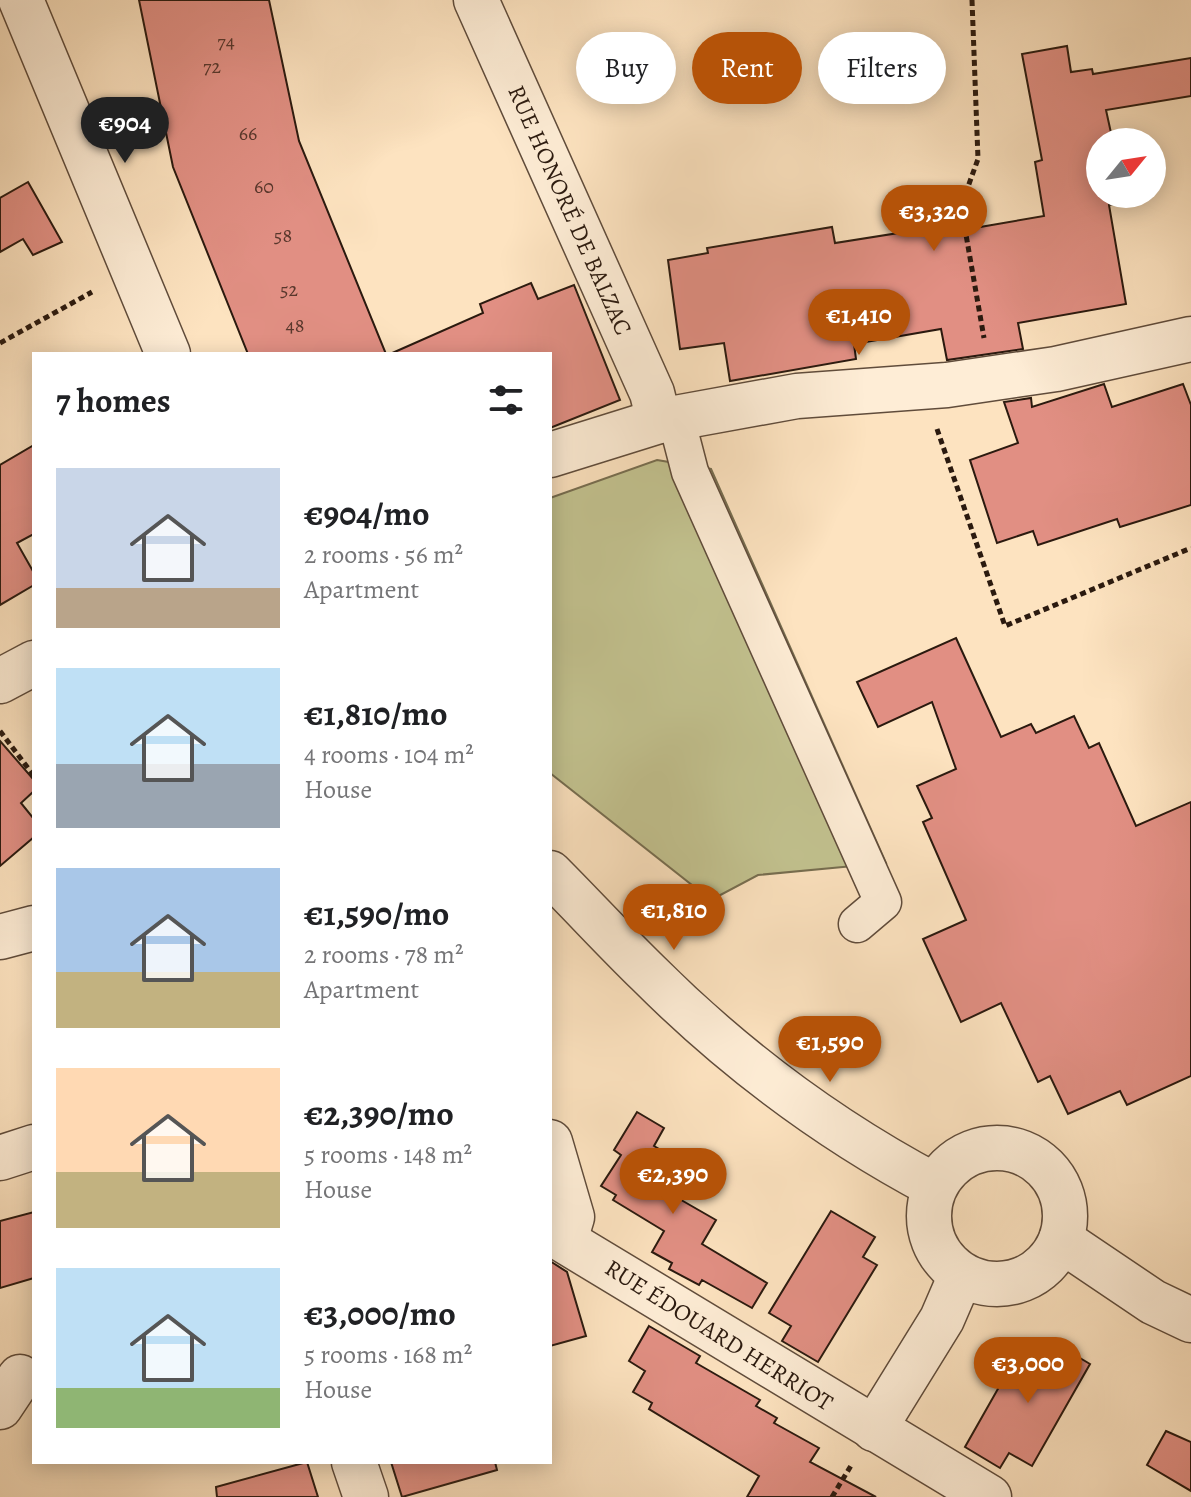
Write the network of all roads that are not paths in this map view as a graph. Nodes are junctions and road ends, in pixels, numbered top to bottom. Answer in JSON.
{"nodes":[{"id":1,"x":21,"y":0,"type":"edge"},
{"id":2,"x":476,"y":0,"type":"edge"},
{"id":3,"x":1191,"y":339,"type":"edge"},
{"id":4,"x":167,"y":352,"type":"edge"},
{"id":5,"x":667,"y":419,"type":"junction"},
{"id":6,"x":552,"y":454,"type":"edge"},
{"id":7,"x":32,"y":664,"type":"edge"},
{"id":8,"x":0,"y":681,"type":"edge"},
{"id":9,"x":552,"y":875,"type":"edge"},
{"id":10,"x":857,"y":924,"type":"dead end"},
{"id":11,"x":32,"y":929,"type":"edge"},
{"id":12,"x":0,"y":937,"type":"edge"},
{"id":13,"x":32,"y":1148,"type":"edge"},
{"id":14,"x":552,"y":1149,"type":"edge"},
{"id":15,"x":0,"y":1158,"type":"edge"},
{"id":16,"x":935,"y":1186,"type":"junction"},
{"id":17,"x":558,"y":1236,"type":"edge"},
{"id":18,"x":1061,"y":1240,"type":"junction"},
{"id":19,"x":961,"y":1275,"type":"junction"},
{"id":20,"x":1191,"y":1320,"type":"edge"},
{"id":21,"x":874,"y":1429,"type":"junction"},
{"id":22,"x":355,"y":1464,"type":"edge"},
{"id":23,"x":366,"y":1497,"type":"edge"},
{"id":24,"x":989,"y":1497,"type":"edge"}],
"edges":[{"from":1,"to":4,"type":"street"},
{"from":2,"to":5,"type":"street","name":"RUE HONORÉ DE BALZAC"},
{"from":3,"to":5,"type":"street"},
{"from":5,"to":6,"type":"street"},
{"from":5,"to":10,"type":"street"},
{"from":7,"to":8,"type":"street"},
{"from":9,"to":16,"type":"street"},
{"from":11,"to":12,"type":"street"},
{"from":13,"to":15,"type":"street"},
{"from":14,"to":17,"type":"street"},
{"from":16,"to":18,"type":"street"},
{"from":16,"to":19,"type":"street"},
{"from":17,"to":21,"type":"street","name":"RUE ÉDOUARD HERRIOT"},
{"from":18,"to":19,"type":"street"},
{"from":18,"to":20,"type":"street"},
{"from":19,"to":21,"type":"street"},
{"from":21,"to":24,"type":"street","name":"RUE ÉDOUARD HERRIOT"},
{"from":22,"to":23,"type":"street"}]}
